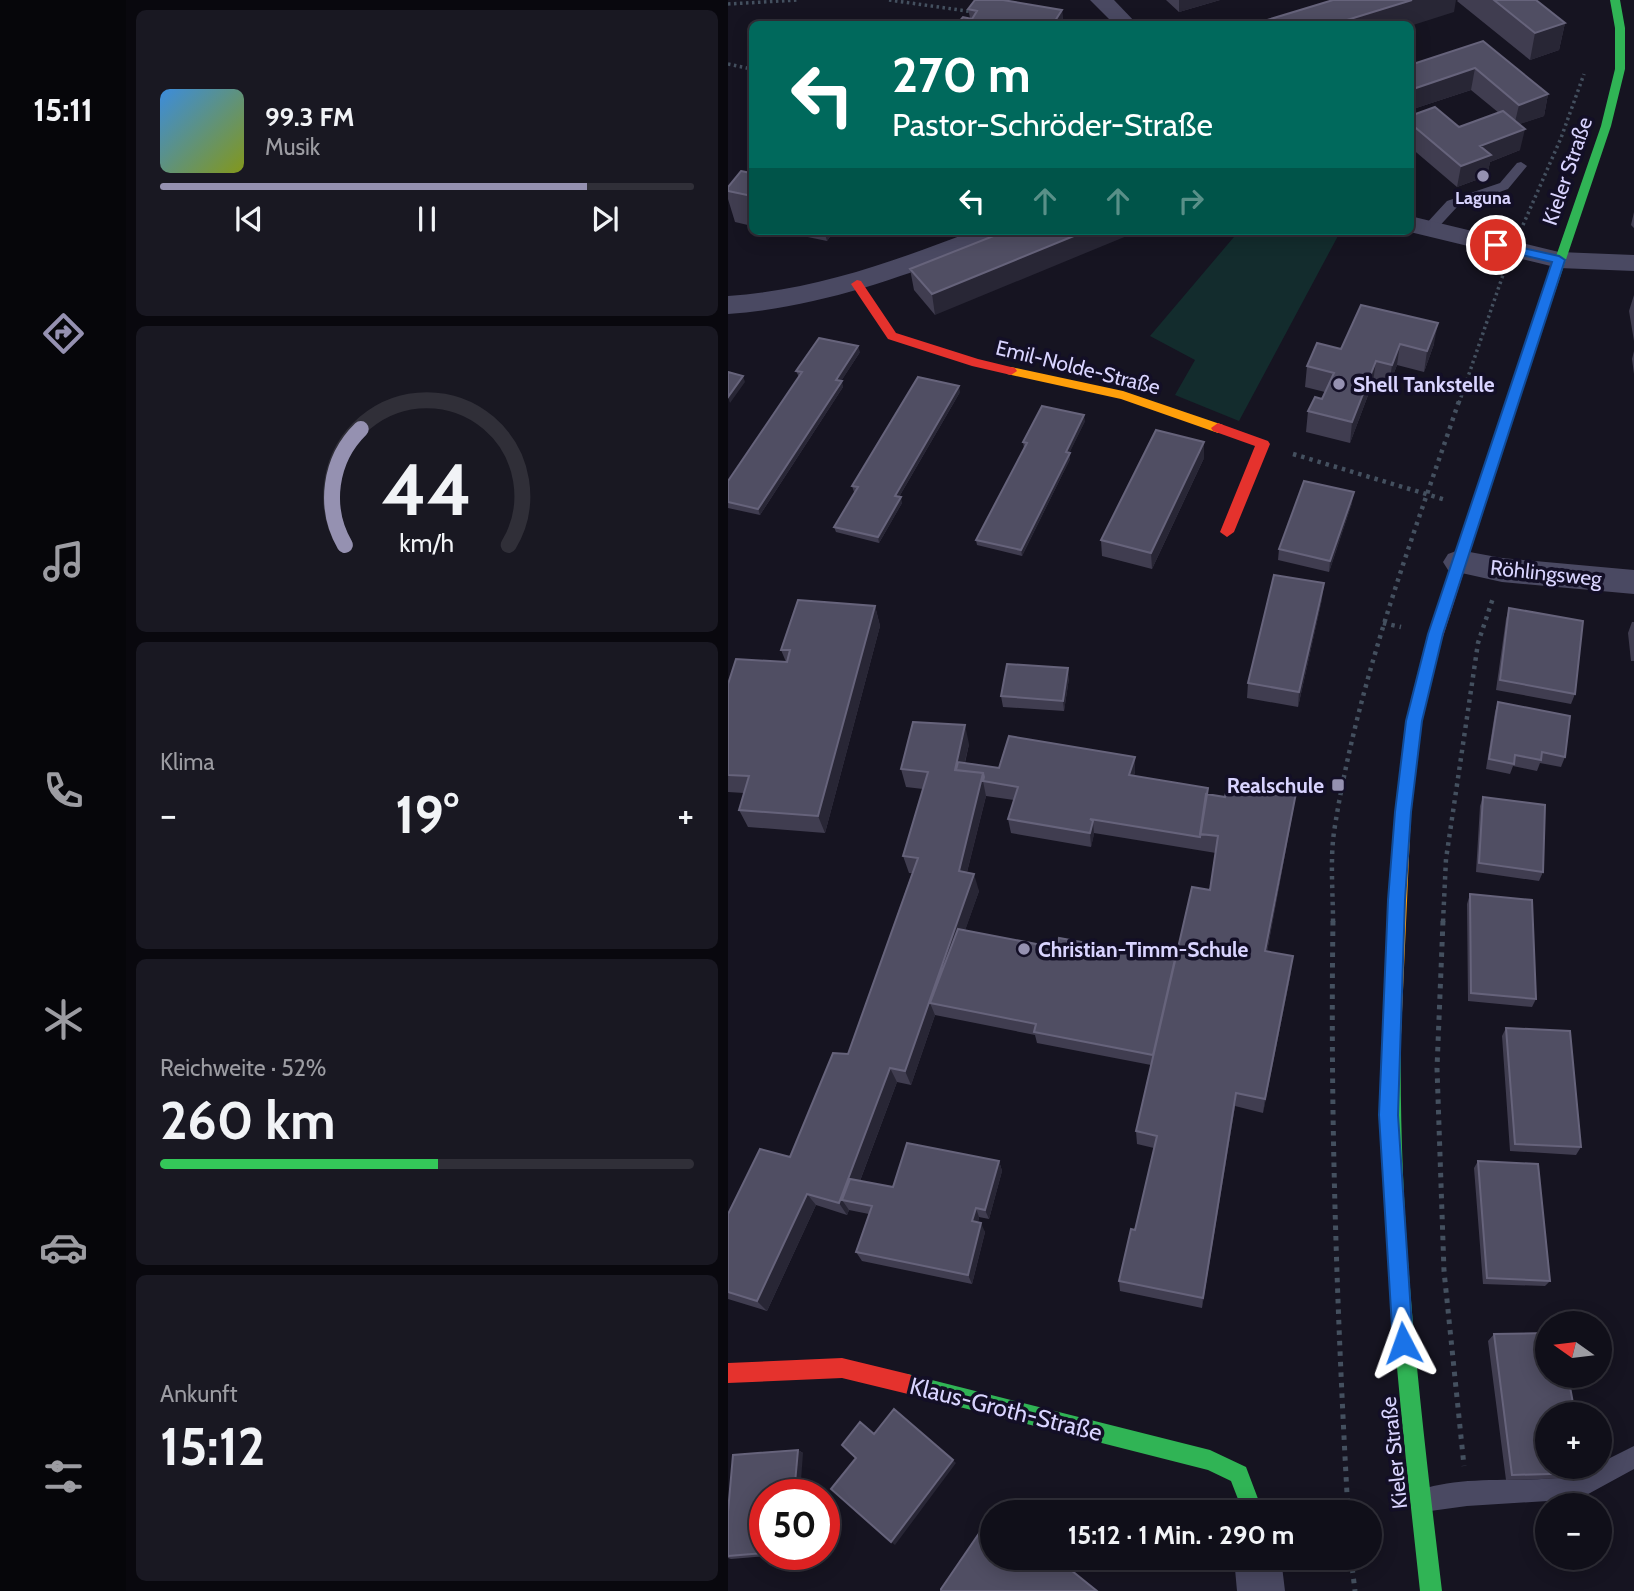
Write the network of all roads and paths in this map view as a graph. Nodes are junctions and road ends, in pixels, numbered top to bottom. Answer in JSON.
{"nodes":[{"id":1,"x":798,"y":0,"type":"edge"},
{"id":2,"x":888,"y":0,"type":"edge"},
{"id":3,"x":1101,"y":0,"type":"edge"},
{"id":4,"x":1615,"y":0,"type":"edge"},
{"id":5,"x":728,"y":4,"type":"edge"},
{"id":6,"x":979,"y":13,"type":"edge"},
{"id":7,"x":1123,"y":21,"type":"edge"},
{"id":8,"x":1627,"y":29,"type":"edge"},
{"id":9,"x":728,"y":64,"type":"edge"},
{"id":10,"x":749,"y":68,"type":"edge"},
{"id":11,"x":1521,"y":166,"type":"dead end"},
{"id":12,"x":1420,"y":227,"type":"edge"},
{"id":13,"x":986,"y":235,"type":"edge"},
{"id":14,"x":1559,"y":260,"type":"junction"},
{"id":15,"x":1634,"y":263,"type":"edge"},
{"id":16,"x":857,"y":284,"type":"junction"},
{"id":17,"x":728,"y":305,"type":"edge"},
{"id":18,"x":1263,"y":444,"type":"junction"},
{"id":19,"x":1477,"y":510,"type":"junction"},
{"id":20,"x":1227,"y":532,"type":"dead end"},
{"id":21,"x":1459,"y":562,"type":"junction"},
{"id":22,"x":1502,"y":570,"type":"junction"},
{"id":23,"x":1634,"y":582,"type":"edge"},
{"id":24,"x":728,"y":1373,"type":"edge"},
{"id":25,"x":1634,"y":1457,"type":"edge"},
{"id":26,"x":1467,"y":1494,"type":"junction"},
{"id":27,"x":1249,"y":1500,"type":"edge"},
{"id":28,"x":1419,"y":1500,"type":"junction"},
{"id":29,"x":1259,"y":1570,"type":"edge"},
{"id":30,"x":1352,"y":1570,"type":"edge"},
{"id":31,"x":1261,"y":1591,"type":"edge"},
{"id":32,"x":1355,"y":1591,"type":"edge"},
{"id":33,"x":1431,"y":1591,"type":"edge"}],
"edges":[{"from":1,"to":5,"type":"path"},
{"from":2,"to":6,"type":"path"},
{"from":3,"to":7,"type":"street"},
{"from":4,"to":8,"type":"main road","name":"Kieler Straße"},
{"from":8,"to":14,"type":"main road","name":"Kieler Straße"},
{"from":9,"to":10,"type":"path"},
{"from":11,"to":12,"type":"lane"},
{"from":12,"to":14,"type":"street"},
{"from":13,"to":16,"type":"street"},
{"from":14,"to":15,"type":"street"},
{"from":14,"to":19,"type":"main road","name":"Kieler Straße"},
{"from":16,"to":17,"type":"street"},
{"from":16,"to":18,"type":"main road","name":"Emil-Nolde-Straße"},
{"from":18,"to":19,"type":"path"},
{"from":18,"to":20,"type":"main road"},
{"from":19,"to":21,"type":"main road","name":"Kieler Straße"},
{"from":21,"to":22,"type":"street","name":"Röhlingsweg"},
{"from":21,"to":28,"type":"main road","name":"Kieler Straße"},
{"from":22,"to":23,"type":"street","name":"Röhlingsweg"},
{"from":22,"to":26,"type":"path"},
{"from":24,"to":27,"type":"main road","name":"Klaus-Groth-Straße"},
{"from":25,"to":26,"type":"lane"},
{"from":26,"to":28,"type":"lane"},
{"from":28,"to":33,"type":"main road","name":"Kieler Straße"},
{"from":29,"to":31,"type":"street"},
{"from":30,"to":32,"type":"path"}]}
